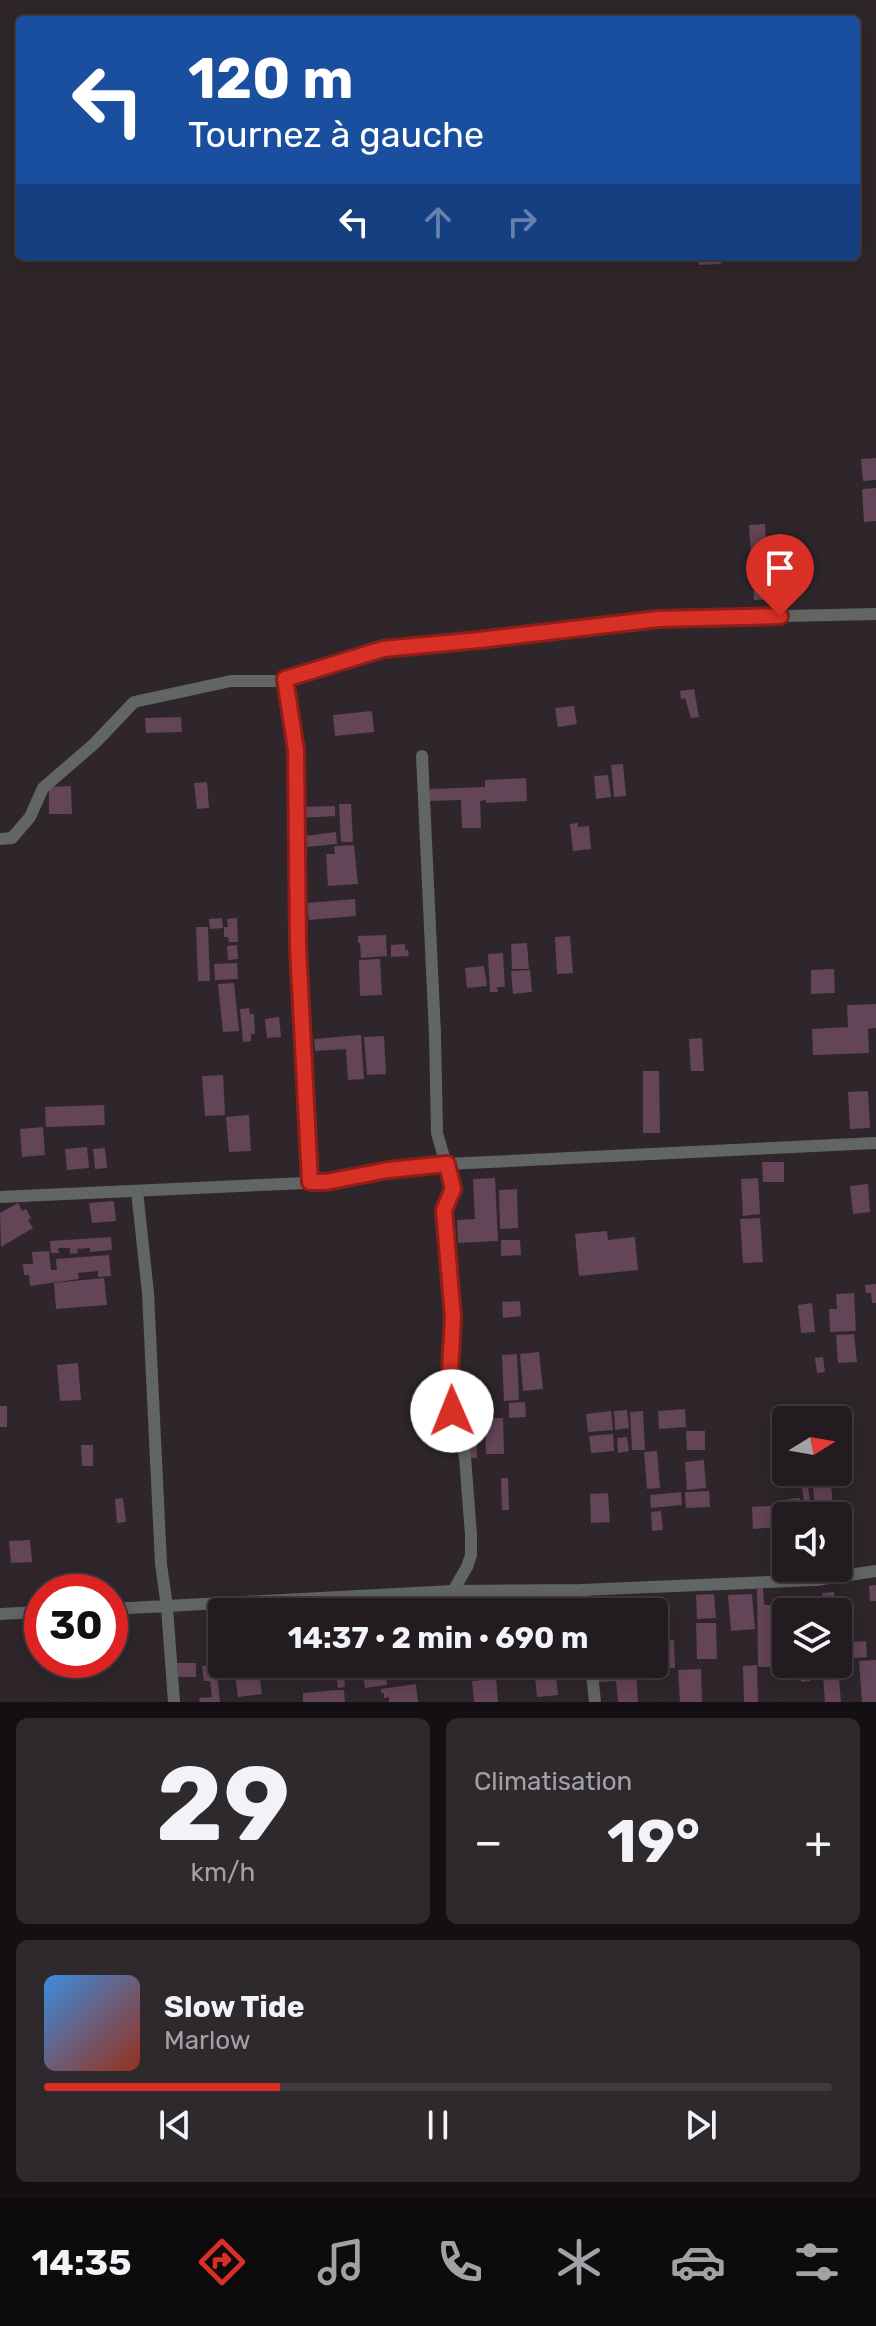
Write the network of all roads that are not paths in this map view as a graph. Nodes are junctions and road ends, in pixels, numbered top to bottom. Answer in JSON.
{"nodes":[{"id":1,"x":876,"y":614,"type":"edge"},
{"id":2,"x":285,"y":679,"type":"junction"},
{"id":3,"x":422,"y":756,"type":"dead end"},
{"id":4,"x":0,"y":839,"type":"edge"},
{"id":5,"x":876,"y":1143,"type":"edge"},
{"id":6,"x":447,"y":1164,"type":"junction"},
{"id":7,"x":310,"y":1182,"type":"junction"},
{"id":8,"x":137,"y":1191,"type":"junction"},
{"id":9,"x":0,"y":1197,"type":"edge"},
{"id":10,"x":876,"y":1571,"type":"edge"},
{"id":11,"x":582,"y":1590,"type":"junction"},
{"id":12,"x":453,"y":1591,"type":"junction"},
{"id":13,"x":583,"y":1598,"type":"edge"},
{"id":14,"x":167,"y":1607,"type":"junction"},
{"id":15,"x":128,"y":1608,"type":"edge"},
{"id":16,"x":24,"y":1613,"type":"edge"},
{"id":17,"x":0,"y":1614,"type":"edge"},
{"id":18,"x":592,"y":1678,"type":"edge"},
{"id":19,"x":174,"y":1702,"type":"edge"},
{"id":20,"x":595,"y":1702,"type":"edge"}],
"edges":[{"from":1,"to":2,"type":"street"},
{"from":2,"to":4,"type":"street"},
{"from":2,"to":7,"type":"street"},
{"from":3,"to":6,"type":"street"},
{"from":5,"to":6,"type":"street"},
{"from":6,"to":7,"type":"street"},
{"from":6,"to":12,"type":"street"},
{"from":7,"to":8,"type":"street"},
{"from":8,"to":9,"type":"street"},
{"from":8,"to":14,"type":"street"},
{"from":10,"to":11,"type":"street"},
{"from":11,"to":12,"type":"street"},
{"from":11,"to":13,"type":"street"},
{"from":12,"to":14,"type":"street"},
{"from":14,"to":15,"type":"street"},
{"from":14,"to":19,"type":"street"},
{"from":16,"to":17,"type":"street"},
{"from":18,"to":20,"type":"street"}]}
